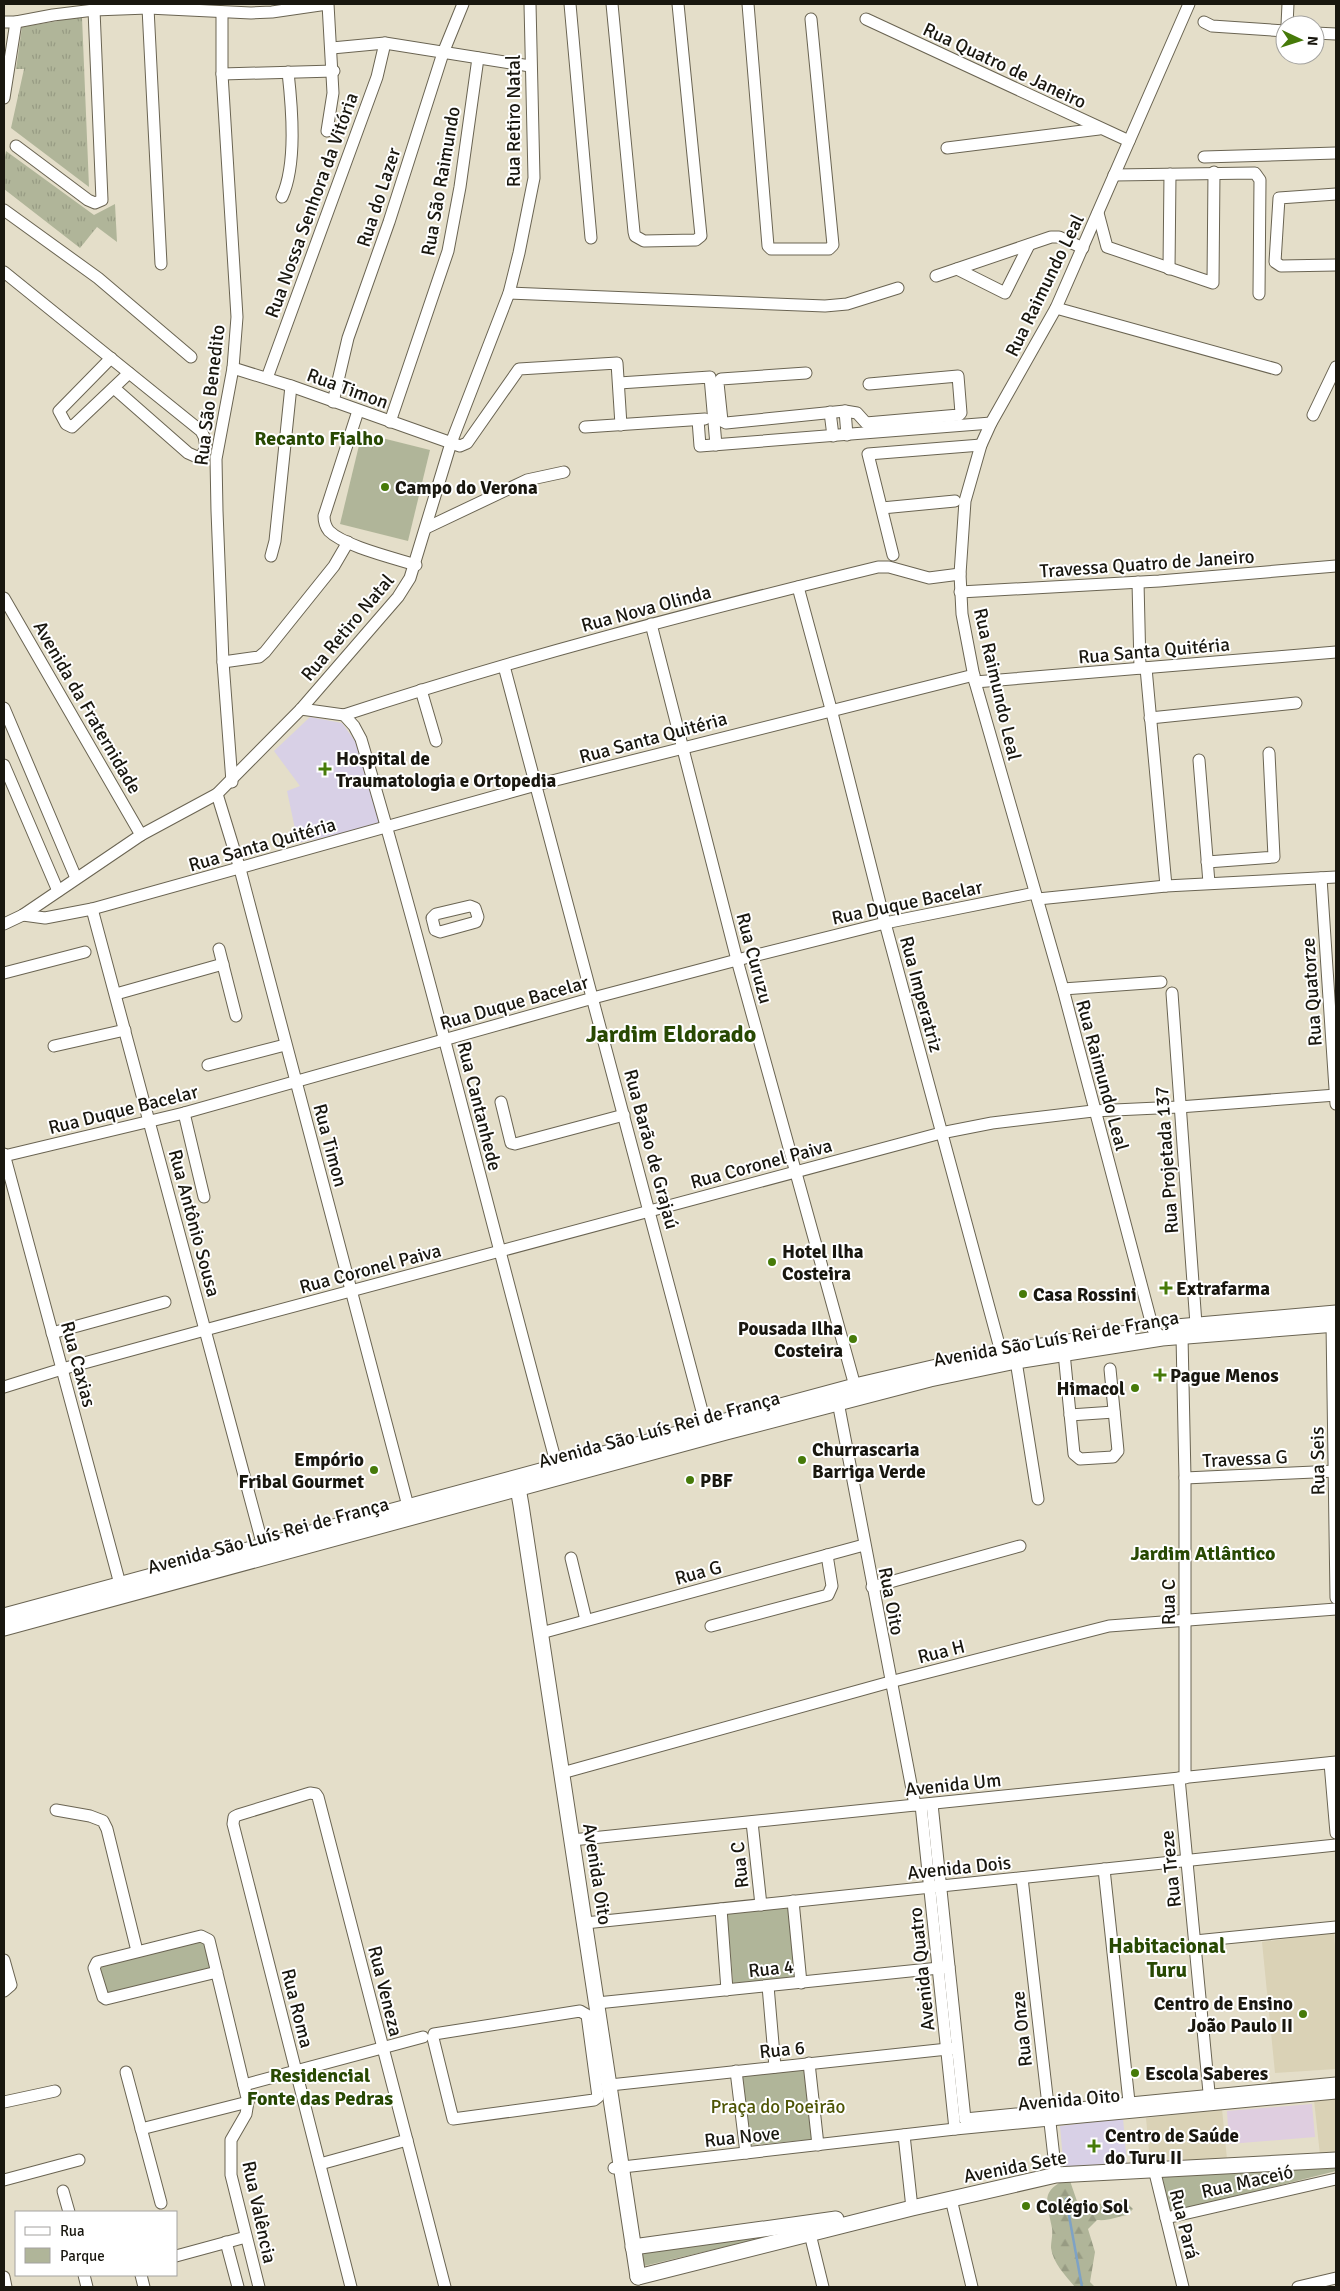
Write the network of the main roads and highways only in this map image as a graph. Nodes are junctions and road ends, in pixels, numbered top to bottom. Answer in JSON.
{"nodes":[{"id":1,"x":1335,"y":1320,"type":"edge"},
{"id":2,"x":1158,"y":1334,"type":"junction"},
{"id":3,"x":712,"y":1430,"type":"junction"},
{"id":4,"x":515,"y":1483,"type":"junction"},
{"id":5,"x":4,"y":1616,"type":"edge"},
{"id":6,"x":4,"y":1628,"type":"edge"},
{"id":7,"x":1336,"y":2160,"type":"edge"},
{"id":8,"x":912,"y":2208,"type":"junction"},
{"id":9,"x":634,"y":2247,"type":"junction"},
{"id":10,"x":635,"y":2282,"type":"edge"}],
"edges":[{"from":1,"to":2,"type":"main road","name":"Avenida São Luís Rei de França"},
{"from":1,"to":2,"type":"main road","name":"Avenida São Luís Rei de França"},
{"from":2,"to":3,"type":"main road","name":"Avenida São Luís Rei de França"},
{"from":2,"to":3,"type":"main road","name":"Avenida São Luís Rei de França"},
{"from":3,"to":4,"type":"main road","name":"Avenida São Luís Rei de França"},
{"from":3,"to":4,"type":"main road","name":"Avenida São Luís Rei de França"},
{"from":4,"to":5,"type":"main road","name":"Avenida São Luís Rei de França"},
{"from":4,"to":6,"type":"main road","name":"Avenida São Luís Rei de França"},
{"from":4,"to":9,"type":"main road","name":"Avenida Oito"},
{"from":7,"to":8,"type":"main road","name":"Avenida Sete"},
{"from":8,"to":9,"type":"main road","name":"Avenida Sete"},
{"from":8,"to":10,"type":"main road","name":"Avenida Sete"},
{"from":9,"to":10,"type":"main road","name":"Avenida Oito"}]}
